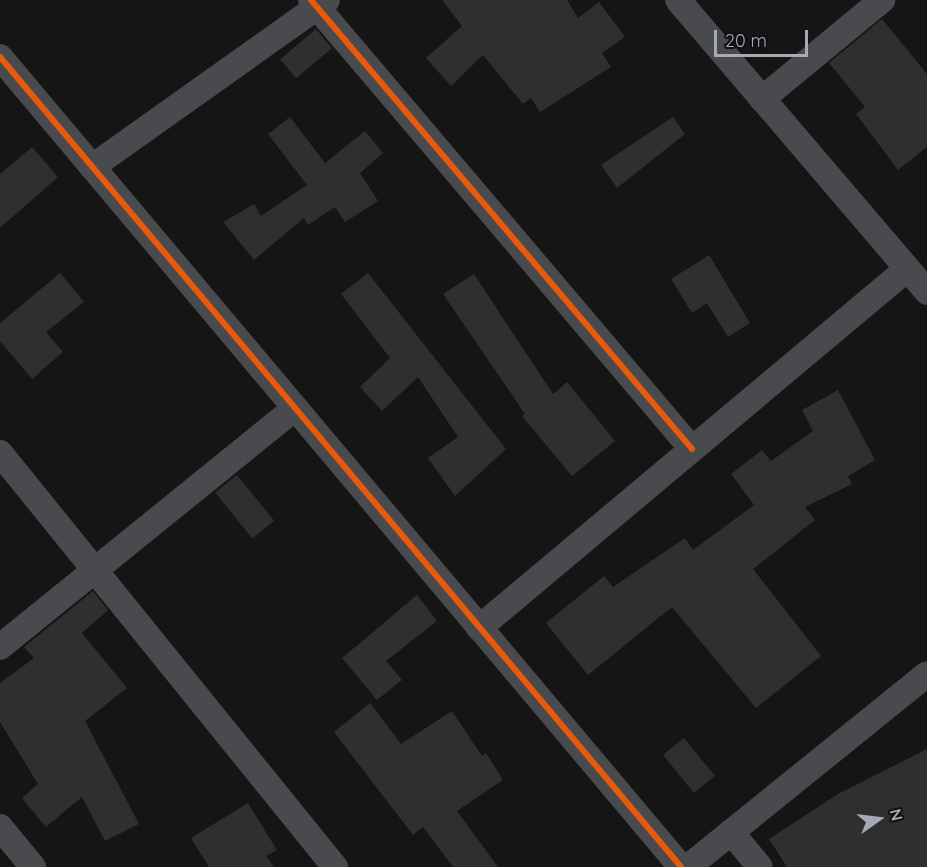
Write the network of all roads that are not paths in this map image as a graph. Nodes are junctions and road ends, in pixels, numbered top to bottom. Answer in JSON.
{"nodes":[{"id":1,"x":678,"y":0,"type":"edge"},
{"id":2,"x":882,"y":0,"type":"edge"},
{"id":3,"x":318,"y":2,"type":"edge"},
{"id":4,"x":0,"y":57,"type":"edge"},
{"id":5,"x":762,"y":99,"type":"junction"},
{"id":6,"x":92,"y":167,"type":"junction"},
{"id":7,"x":907,"y":269,"type":"junction"},
{"id":8,"x":927,"y":292,"type":"edge"},
{"id":9,"x":295,"y":408,"type":"junction"},
{"id":10,"x":692,"y":449,"type":"junction"},
{"id":11,"x":0,"y":453,"type":"edge"},
{"id":12,"x":96,"y":568,"type":"junction"},
{"id":13,"x":480,"y":628,"type":"junction"},
{"id":14,"x":0,"y":647,"type":"edge"},
{"id":15,"x":926,"y":678,"type":"edge"},
{"id":16,"x":0,"y":827,"type":"edge"},
{"id":17,"x":731,"y":832,"type":"junction"},
{"id":18,"x":33,"y":867,"type":"edge"},
{"id":19,"x":335,"y":867,"type":"edge"},
{"id":20,"x":681,"y":867,"type":"edge"},
{"id":21,"x":688,"y":867,"type":"edge"},
{"id":22,"x":760,"y":867,"type":"edge"}],
"edges":[{"from":1,"to":5,"type":"street"},
{"from":2,"to":5,"type":"street"},
{"from":3,"to":6,"type":"street"},
{"from":3,"to":10,"type":"street"},
{"from":4,"to":6,"type":"street"},
{"from":5,"to":7,"type":"street"},
{"from":6,"to":9,"type":"street"},
{"from":7,"to":8,"type":"street"},
{"from":7,"to":10,"type":"street"},
{"from":9,"to":12,"type":"street"},
{"from":9,"to":13,"type":"street"},
{"from":10,"to":13,"type":"street"},
{"from":11,"to":12,"type":"street"},
{"from":12,"to":14,"type":"street"},
{"from":12,"to":19,"type":"street"},
{"from":13,"to":20,"type":"street"},
{"from":15,"to":17,"type":"street"},
{"from":16,"to":18,"type":"street"},
{"from":17,"to":21,"type":"street"},
{"from":17,"to":22,"type":"street"}]}
